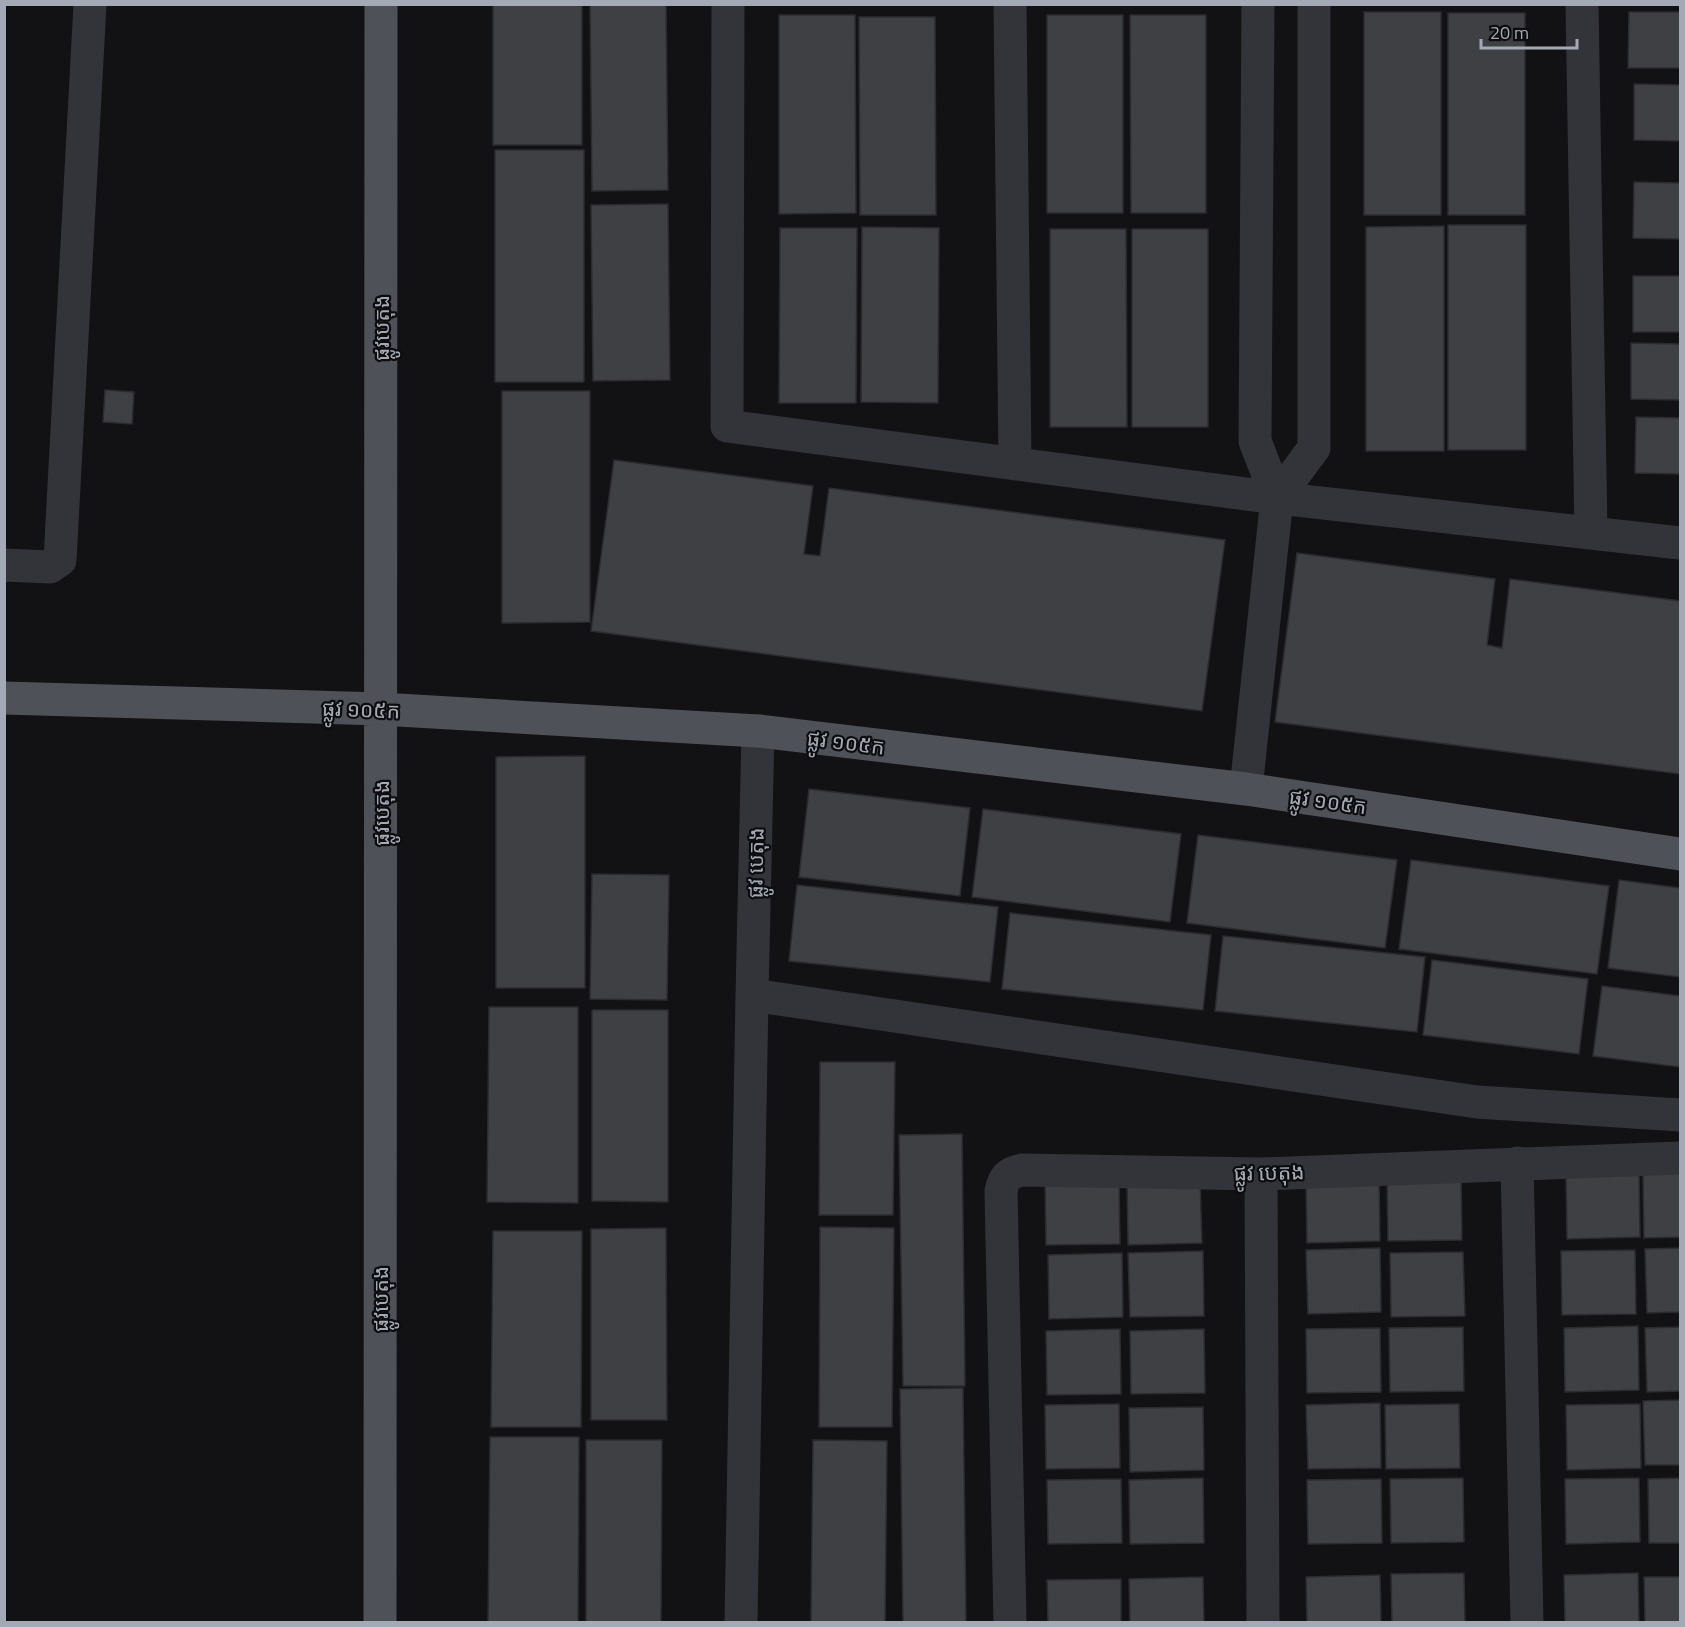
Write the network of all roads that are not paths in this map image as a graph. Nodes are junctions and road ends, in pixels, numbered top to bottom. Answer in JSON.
{"nodes":[{"id":1,"x":90,"y":4,"type":"edge"},
{"id":2,"x":381,"y":4,"type":"edge"},
{"id":3,"x":728,"y":4,"type":"edge"},
{"id":4,"x":1010,"y":4,"type":"edge"},
{"id":5,"x":1258,"y":4,"type":"edge"},
{"id":6,"x":1314,"y":4,"type":"edge"},
{"id":7,"x":1582,"y":4,"type":"edge"},
{"id":8,"x":1015,"y":464,"type":"junction"},
{"id":9,"x":1277,"y":498,"type":"junction"},
{"id":10,"x":1591,"y":533,"type":"junction"},
{"id":11,"x":1680,"y":543,"type":"edge"},
{"id":12,"x":4,"y":565,"type":"edge"},
{"id":13,"x":4,"y":698,"type":"edge"},
{"id":14,"x":381,"y":709,"type":"junction"},
{"id":15,"x":758,"y":731,"type":"junction"},
{"id":16,"x":1246,"y":789,"type":"junction"},
{"id":17,"x":1680,"y":854,"type":"edge"},
{"id":18,"x":752,"y":995,"type":"junction"},
{"id":19,"x":1680,"y":1115,"type":"edge"},
{"id":20,"x":1680,"y":1158,"type":"edge"},
{"id":21,"x":1517,"y":1163,"type":"junction"},
{"id":22,"x":1261,"y":1174,"type":"junction"},
{"id":23,"x":741,"y":1622,"type":"edge"},
{"id":24,"x":380,"y":1623,"type":"edge"},
{"id":25,"x":1010,"y":1623,"type":"edge"},
{"id":26,"x":1263,"y":1623,"type":"edge"},
{"id":27,"x":1527,"y":1623,"type":"edge"}],
"edges":[{"from":1,"to":12,"type":"street"},
{"from":2,"to":14,"type":"main road","name":"ផ្លូវបេតុង"},
{"from":3,"to":8,"type":"street"},
{"from":4,"to":8,"type":"street"},
{"from":5,"to":9,"type":"street"},
{"from":6,"to":9,"type":"street"},
{"from":7,"to":10,"type":"street"},
{"from":8,"to":9,"type":"street"},
{"from":9,"to":10,"type":"street"},
{"from":9,"to":16,"type":"street"},
{"from":10,"to":11,"type":"street"},
{"from":13,"to":14,"type":"main road","name":"ផ្លូវ ១០៥ក"},
{"from":14,"to":15,"type":"main road","name":"ផ្លូវ ១០៥ក"},
{"from":14,"to":24,"type":"main road","name":"ផ្លូវបេតុង"},
{"from":15,"to":16,"type":"main road","name":"ផ្លូវ ១០៥ក"},
{"from":15,"to":18,"type":"street","name":"ផ្លូវ បេតុង"},
{"from":16,"to":17,"type":"main road","name":"ផ្លូវ ១០៥ក"},
{"from":18,"to":19,"type":"street"},
{"from":18,"to":23,"type":"street","name":"ផ្លូវ បេតុង"},
{"from":20,"to":21,"type":"street","name":"ផ្លូវ បេតុង"},
{"from":21,"to":22,"type":"street","name":"ផ្លូវ បេតុង"},
{"from":21,"to":27,"type":"street"},
{"from":22,"to":25,"type":"street","name":"ផ្លូវ បេតុង"},
{"from":22,"to":26,"type":"street"}]}
